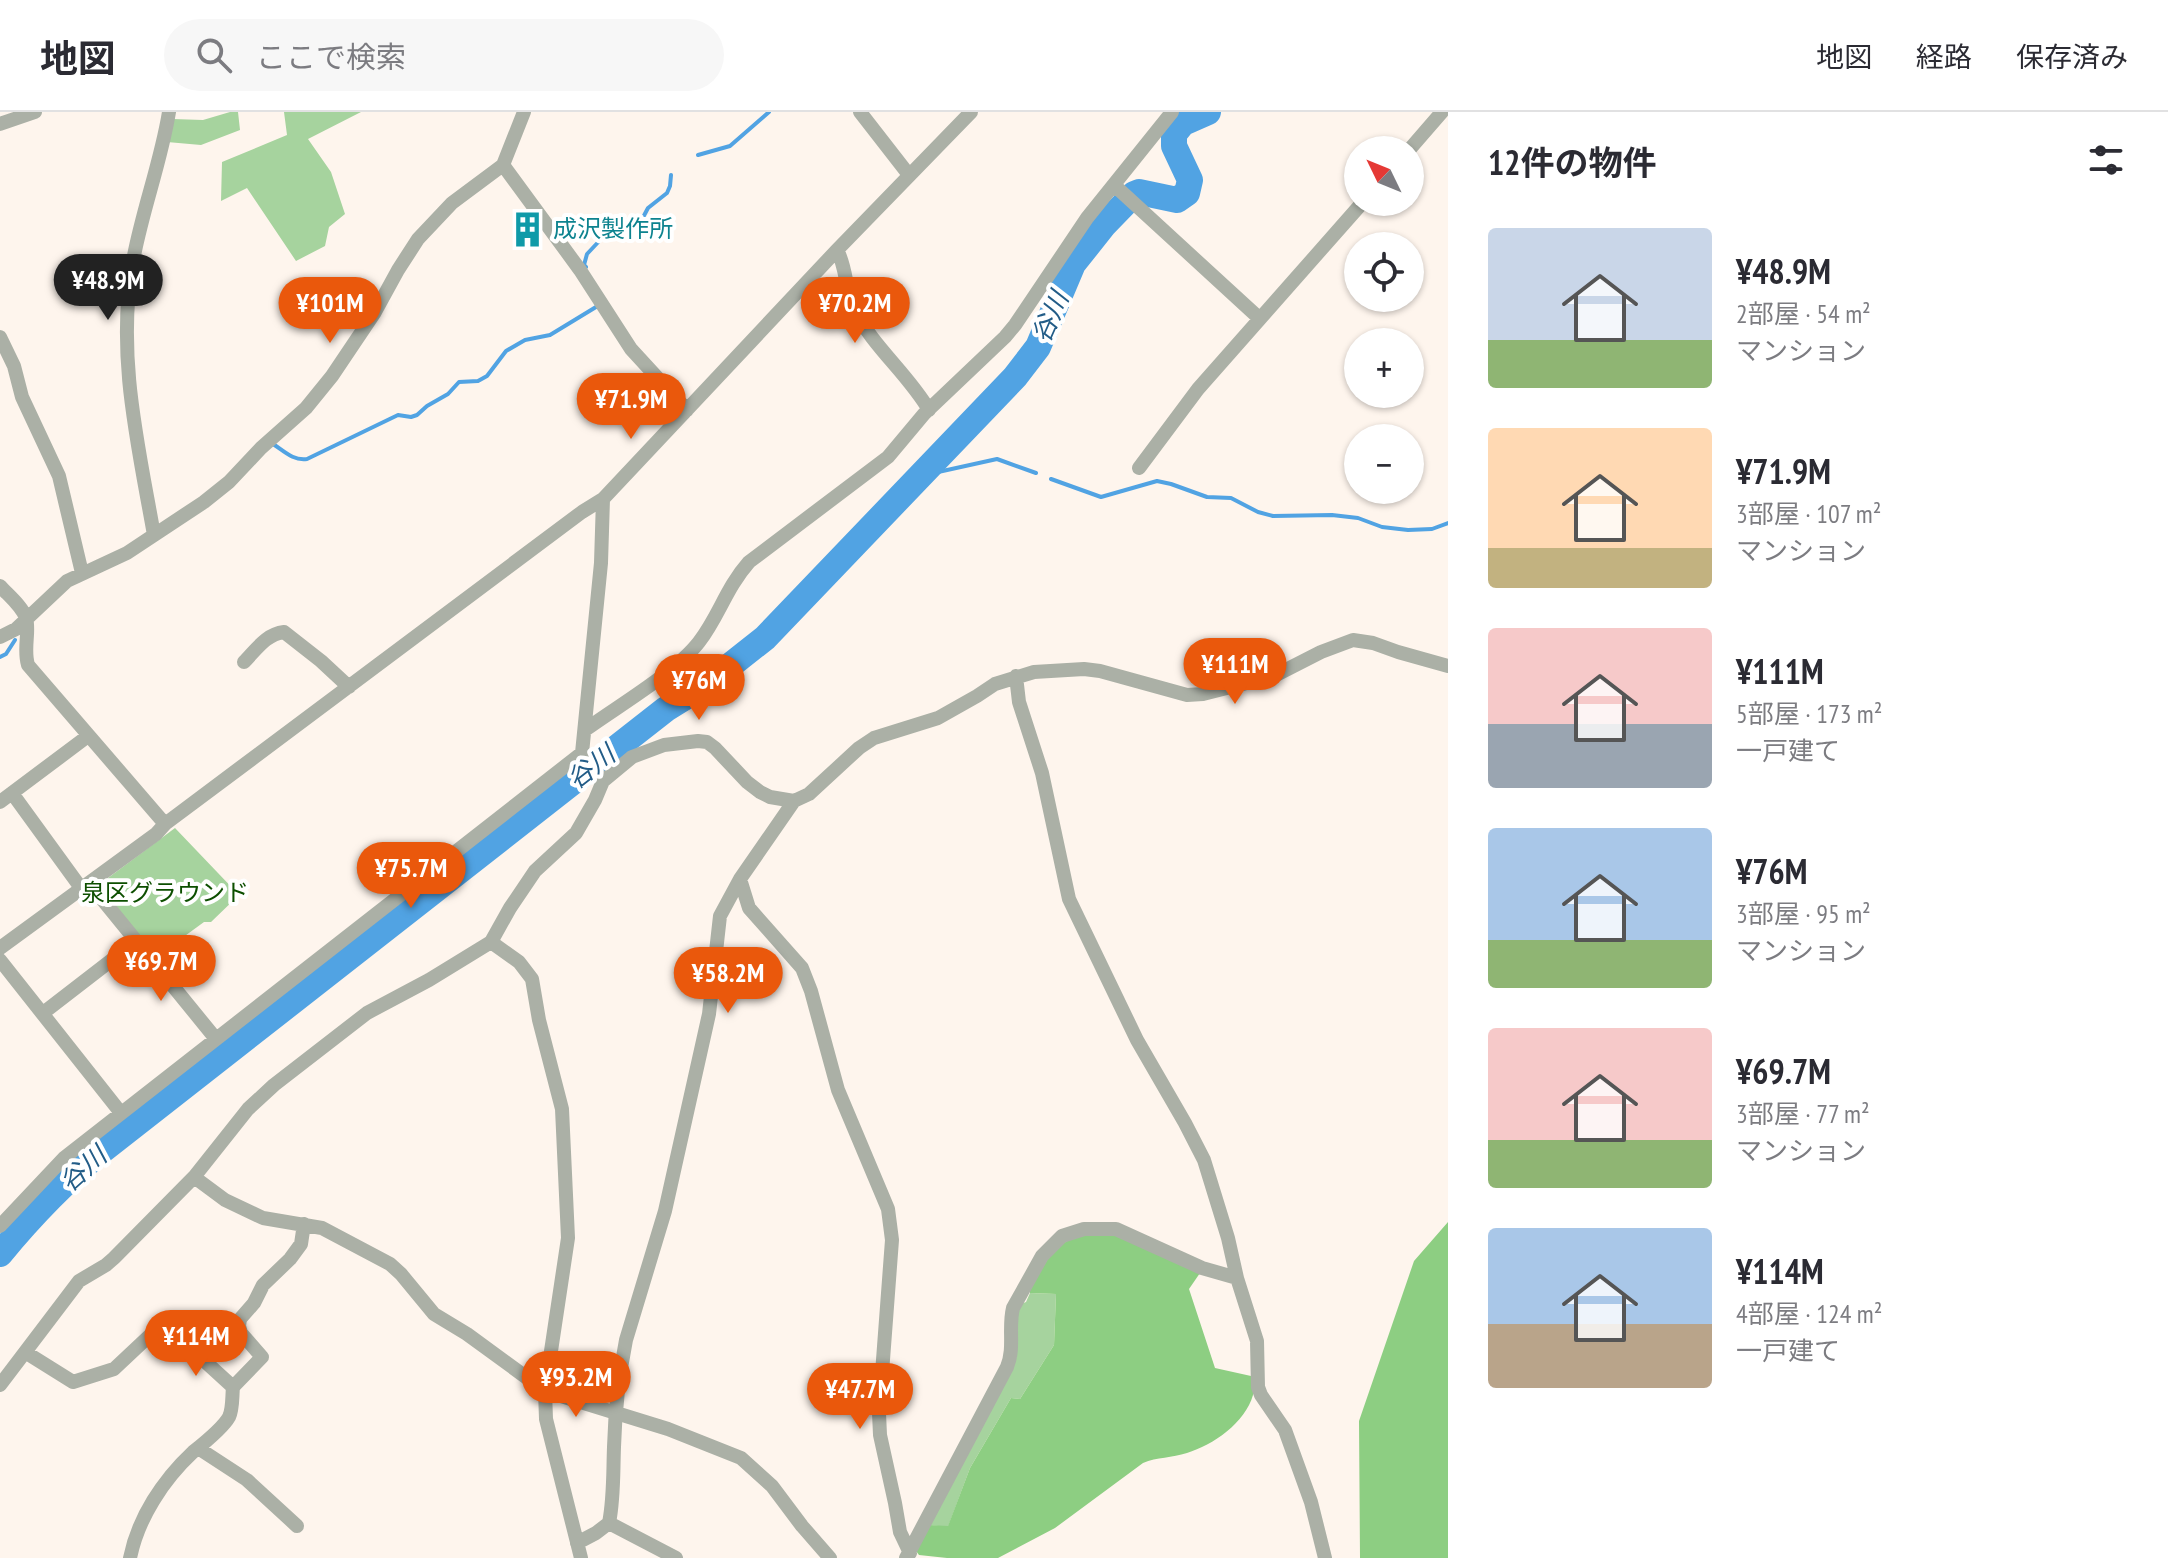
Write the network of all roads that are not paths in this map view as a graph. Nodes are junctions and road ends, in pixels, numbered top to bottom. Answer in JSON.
{"nodes":[{"id":1,"x":35,"y":112,"type":"edge"},
{"id":2,"x":169,"y":112,"type":"edge"},
{"id":3,"x":524,"y":112,"type":"edge"},
{"id":4,"x":860,"y":112,"type":"edge"},
{"id":5,"x":971,"y":112,"type":"edge"},
{"id":6,"x":1172,"y":112,"type":"edge"},
{"id":7,"x":1442,"y":112,"type":"edge"},
{"id":8,"x":0,"y":124,"type":"edge"},
{"id":9,"x":1421,"y":136,"type":"edge"},
{"id":10,"x":503,"y":165,"type":"junction"},
{"id":11,"x":909,"y":175,"type":"junction"},
{"id":12,"x":1114,"y":185,"type":"junction"},
{"id":13,"x":1350,"y":216,"type":"edge"},
{"id":14,"x":837,"y":250,"type":"junction"},
{"id":15,"x":1259,"y":318,"type":"junction"},
{"id":16,"x":0,"y":337,"type":"edge"},
{"id":17,"x":687,"y":410,"type":"junction"},
{"id":18,"x":929,"y":410,"type":"junction"},
{"id":19,"x":1139,"y":468,"type":"dead end"},
{"id":20,"x":603,"y":499,"type":"junction"},
{"id":21,"x":154,"y":535,"type":"junction"},
{"id":22,"x":82,"y":573,"type":"junction"},
{"id":23,"x":0,"y":586,"type":"edge"},
{"id":24,"x":27,"y":620,"type":"junction"},
{"id":25,"x":0,"y":637,"type":"edge"},
{"id":26,"x":244,"y":662,"type":"dead end"},
{"id":27,"x":1448,"y":666,"type":"edge"},
{"id":28,"x":1016,"y":676,"type":"junction"},
{"id":29,"x":349,"y":687,"type":"junction"},
{"id":30,"x":585,"y":730,"type":"junction"},
{"id":31,"x":88,"y":736,"type":"junction"},
{"id":32,"x":584,"y":756,"type":"junction"},
{"id":33,"x":601,"y":778,"type":"junction"},
{"id":34,"x":6,"y":798,"type":"edge"},
{"id":35,"x":794,"y":801,"type":"junction"},
{"id":36,"x":165,"y":824,"type":"junction"},
{"id":37,"x":740,"y":879,"type":"junction"},
{"id":38,"x":85,"y":886,"type":"junction"},
{"id":39,"x":135,"y":942,"type":"junction"},
{"id":40,"x":491,"y":942,"type":"junction"},
{"id":41,"x":0,"y":948,"type":"edge"},
{"id":42,"x":0,"y":960,"type":"edge"},
{"id":43,"x":43,"y":1013,"type":"junction"},
{"id":44,"x":216,"y":1039,"type":"junction"},
{"id":45,"x":121,"y":1113,"type":"junction"},
{"id":46,"x":194,"y":1177,"type":"junction"},
{"id":47,"x":3,"y":1215,"type":"edge"},
{"id":48,"x":304,"y":1224,"type":"junction"},
{"id":49,"x":1237,"y":1278,"type":"junction"},
{"id":50,"x":25,"y":1352,"type":"junction"},
{"id":51,"x":0,"y":1385,"type":"edge"},
{"id":52,"x":233,"y":1387,"type":"junction"},
{"id":53,"x":545,"y":1391,"type":"junction"},
{"id":54,"x":616,"y":1413,"type":"junction"},
{"id":55,"x":198,"y":1448,"type":"junction"},
{"id":56,"x":609,"y":1523,"type":"junction"},
{"id":57,"x":297,"y":1526,"type":"dead end"},
{"id":58,"x":577,"y":1543,"type":"junction"},
{"id":59,"x":908,"y":1556,"type":"edge"},
{"id":60,"x":130,"y":1558,"type":"edge"},
{"id":61,"x":581,"y":1558,"type":"edge"},
{"id":62,"x":676,"y":1558,"type":"edge"},
{"id":63,"x":830,"y":1558,"type":"edge"},
{"id":64,"x":1325,"y":1558,"type":"edge"}],
"edges":[{"from":1,"to":8,"type":"street"},
{"from":2,"to":21,"type":"street"},
{"from":3,"to":10,"type":"street"},
{"from":4,"to":11,"type":"street"},
{"from":5,"to":11,"type":"street"},
{"from":6,"to":12,"type":"street"},
{"from":7,"to":9,"type":"street"},
{"from":10,"to":17,"type":"street"},
{"from":10,"to":21,"type":"street"},
{"from":11,"to":14,"type":"street"},
{"from":12,"to":15,"type":"street"},
{"from":12,"to":18,"type":"street"},
{"from":13,"to":15,"type":"street"},
{"from":14,"to":17,"type":"street"},
{"from":14,"to":18,"type":"street"},
{"from":15,"to":19,"type":"street"},
{"from":16,"to":22,"type":"street"},
{"from":17,"to":20,"type":"street"},
{"from":18,"to":30,"type":"street"},
{"from":20,"to":29,"type":"street"},
{"from":20,"to":30,"type":"street"},
{"from":21,"to":22,"type":"street"},
{"from":22,"to":24,"type":"street"},
{"from":23,"to":24,"type":"street"},
{"from":24,"to":25,"type":"street"},
{"from":24,"to":31,"type":"street"},
{"from":26,"to":29,"type":"street"},
{"from":27,"to":28,"type":"street"},
{"from":28,"to":35,"type":"street"},
{"from":28,"to":49,"type":"street"},
{"from":29,"to":36,"type":"street"},
{"from":30,"to":32,"type":"street"},
{"from":31,"to":34,"type":"street"},
{"from":31,"to":36,"type":"street"},
{"from":32,"to":33,"type":"street"},
{"from":32,"to":44,"type":"street"},
{"from":33,"to":35,"type":"street"},
{"from":33,"to":40,"type":"street"},
{"from":34,"to":38,"type":"street"},
{"from":35,"to":37,"type":"street"},
{"from":36,"to":38,"type":"street"},
{"from":37,"to":54,"type":"street"},
{"from":37,"to":59,"type":"street"},
{"from":38,"to":39,"type":"street"},
{"from":38,"to":41,"type":"street"},
{"from":39,"to":43,"type":"street"},
{"from":39,"to":44,"type":"street"},
{"from":40,"to":46,"type":"street"},
{"from":40,"to":53,"type":"street"},
{"from":42,"to":43,"type":"street"},
{"from":43,"to":45,"type":"street"},
{"from":44,"to":45,"type":"street"},
{"from":45,"to":47,"type":"street"},
{"from":46,"to":48,"type":"street"},
{"from":46,"to":50,"type":"street"},
{"from":48,"to":52,"type":"street"},
{"from":48,"to":53,"type":"street"},
{"from":49,"to":59,"type":"street"},
{"from":49,"to":64,"type":"street"},
{"from":50,"to":51,"type":"street"},
{"from":50,"to":52,"type":"street"},
{"from":52,"to":55,"type":"street"},
{"from":53,"to":54,"type":"street"},
{"from":53,"to":58,"type":"street"},
{"from":54,"to":56,"type":"street"},
{"from":54,"to":63,"type":"street"},
{"from":55,"to":57,"type":"street"},
{"from":55,"to":60,"type":"street"},
{"from":56,"to":58,"type":"street"},
{"from":56,"to":62,"type":"street"},
{"from":58,"to":61,"type":"street"}]}
